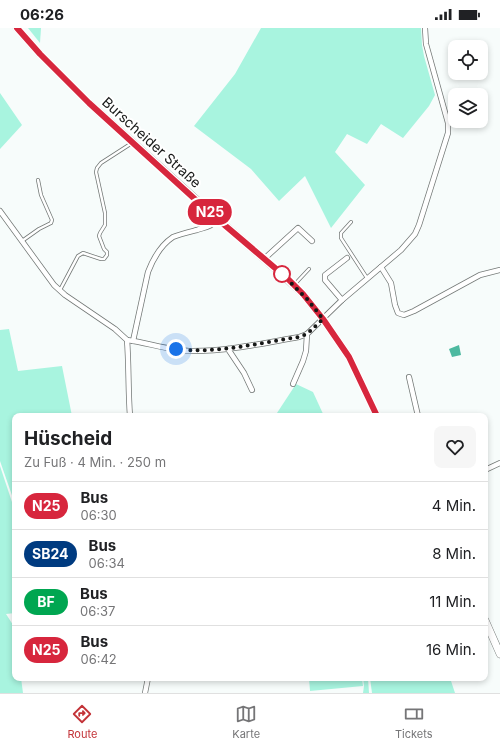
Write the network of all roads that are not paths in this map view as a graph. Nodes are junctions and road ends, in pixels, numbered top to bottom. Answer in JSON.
{"nodes":[{"id":1,"x":17,"y":28,"type":"edge"},
{"id":2,"x":425,"y":28,"type":"edge"},
{"id":3,"x":132,"y":143,"type":"junction"},
{"id":4,"x":38,"y":180,"type":"dead end"},
{"id":5,"x":0,"y":211,"type":"edge"},
{"id":6,"x":218,"y":219,"type":"junction"},
{"id":7,"x":351,"y":222,"type":"dead end"},
{"id":8,"x":312,"y":241,"type":"dead end"},
{"id":9,"x":22,"y":242,"type":"junction"},
{"id":10,"x":347,"y":258,"type":"dead end"},
{"id":11,"x":264,"y":259,"type":"junction"},
{"id":12,"x":381,"y":268,"type":"junction"},
{"id":13,"x":309,"y":269,"type":"dead end"},
{"id":14,"x":500,"y":270,"type":"edge"},
{"id":15,"x":368,"y":279,"type":"junction"},
{"id":16,"x":294,"y":285,"type":"junction"},
{"id":17,"x":60,"y":291,"type":"junction"},
{"id":18,"x":342,"y":300,"type":"junction"},
{"id":19,"x":323,"y":319,"type":"junction"},
{"id":20,"x":307,"y":334,"type":"junction"},
{"id":21,"x":127,"y":340,"type":"junction"},
{"id":22,"x":133,"y":341,"type":"junction"},
{"id":23,"x":228,"y":348,"type":"junction"},
{"id":24,"x":409,"y":377,"type":"dead end"},
{"id":25,"x":293,"y":384,"type":"dead end"},
{"id":26,"x":252,"y":390,"type":"dead end"},
{"id":27,"x":130,"y":413,"type":"edge"},
{"id":28,"x":376,"y":413,"type":"edge"},
{"id":29,"x":417,"y":413,"type":"edge"},
{"id":30,"x":500,"y":463,"type":"edge"},
{"id":31,"x":488,"y":469,"type":"edge"},
{"id":32,"x":488,"y":626,"type":"edge"},
{"id":33,"x":500,"y":652,"type":"edge"},
{"id":34,"x":147,"y":681,"type":"edge"},
{"id":35,"x":145,"y":693,"type":"edge"}],
"edges":[{"from":1,"to":3,"type":"main road","name":"Burscheider Straße"},
{"from":2,"to":12,"type":"street"},
{"from":3,"to":6,"type":"main road","name":"Burscheider Straße"},
{"from":3,"to":17,"type":"lane"},
{"from":4,"to":9,"type":"lane"},
{"from":5,"to":9,"type":"street"},
{"from":6,"to":11,"type":"main road","name":"Burscheider Straße"},
{"from":6,"to":22,"type":"street"},
{"from":7,"to":15,"type":"lane"},
{"from":8,"to":11,"type":"street"},
{"from":9,"to":17,"type":"street"},
{"from":10,"to":18,"type":"street"},
{"from":11,"to":16,"type":"main road","name":"Burscheider Straße"},
{"from":12,"to":14,"type":"street"},
{"from":12,"to":15,"type":"street"},
{"from":13,"to":16,"type":"lane"},
{"from":15,"to":18,"type":"street"},
{"from":16,"to":19,"type":"main road","name":"Burscheider Straße"},
{"from":17,"to":21,"type":"street"},
{"from":18,"to":19,"type":"street"},
{"from":19,"to":20,"type":"street"},
{"from":19,"to":28,"type":"main road","name":"Burscheider Straße"},
{"from":20,"to":23,"type":"street"},
{"from":20,"to":25,"type":"street"},
{"from":21,"to":22,"type":"street"},
{"from":21,"to":27,"type":"street"},
{"from":22,"to":23,"type":"street"},
{"from":23,"to":26,"type":"street"},
{"from":24,"to":29,"type":"street"},
{"from":30,"to":31,"type":"street"},
{"from":32,"to":33,"type":"main road"},
{"from":34,"to":35,"type":"street"}]}
